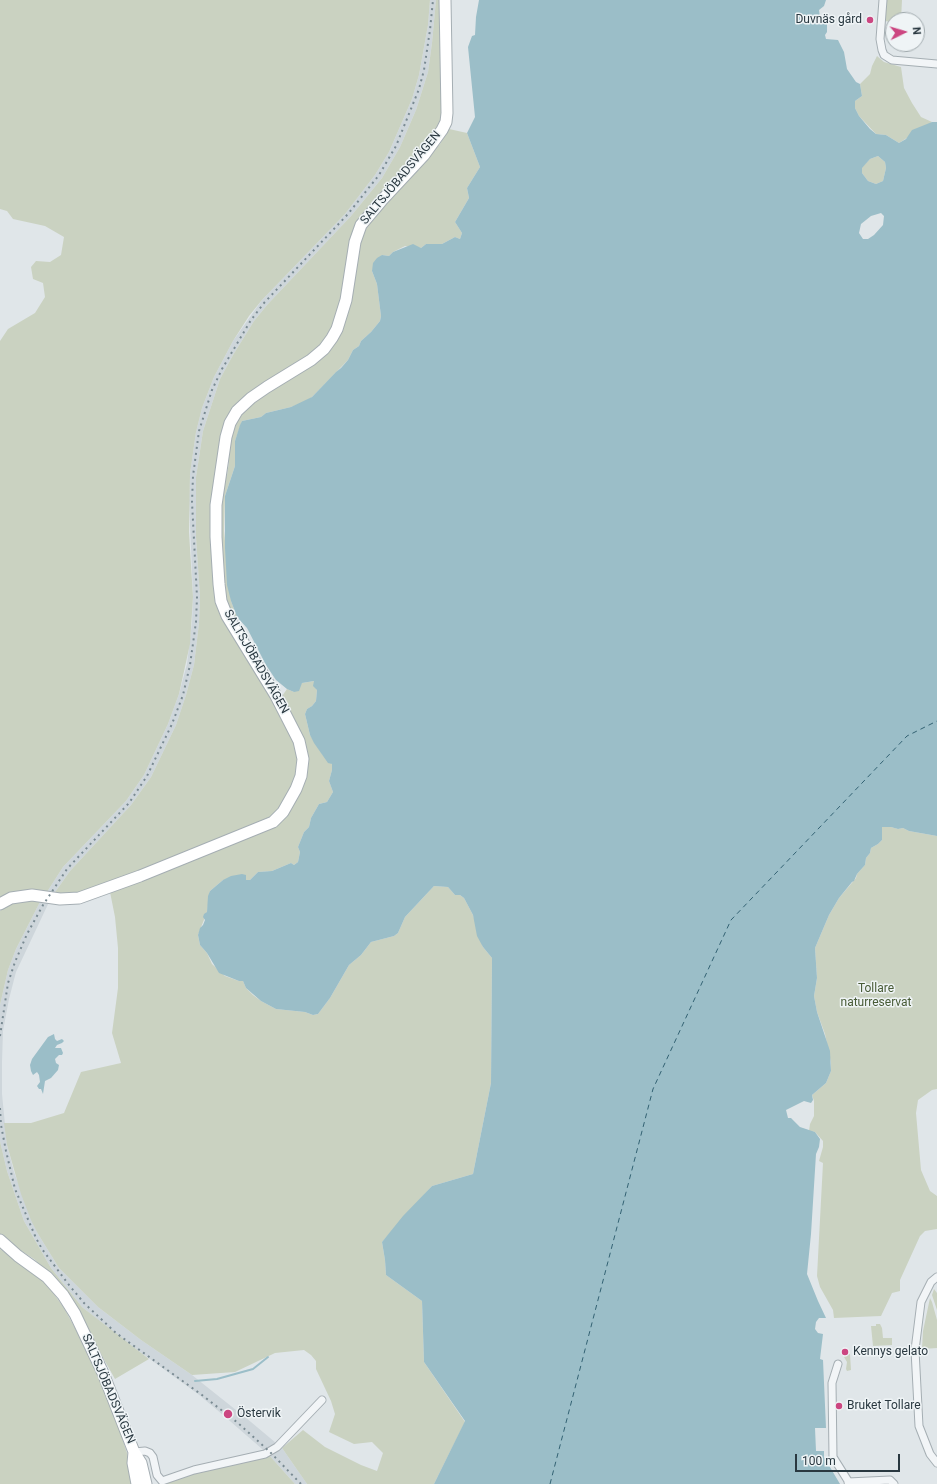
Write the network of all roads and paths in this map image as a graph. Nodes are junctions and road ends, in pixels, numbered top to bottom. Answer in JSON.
{"nodes":[{"id":1,"x":445,"y":0,"type":"edge"},
{"id":2,"x":883,"y":0,"type":"edge"},
{"id":3,"x":937,"y":64,"type":"edge"},
{"id":4,"x":0,"y":904,"type":"edge"},
{"id":5,"x":0,"y":1240,"type":"edge"},
{"id":6,"x":937,"y":1277,"type":"edge"},
{"id":7,"x":838,"y":1364,"type":"dead end"},
{"id":8,"x":322,"y":1400,"type":"dead end"},
{"id":9,"x":134,"y":1452,"type":"junction"},
{"id":10,"x":937,"y":1464,"type":"edge"},
{"id":11,"x":849,"y":1483,"type":"edge"},
{"id":12,"x":137,"y":1484,"type":"edge"},
{"id":13,"x":146,"y":1484,"type":"edge"},
{"id":14,"x":894,"y":1484,"type":"edge"}],
"edges":[{"from":1,"to":4,"type":"street","name":"SALTSJÖBADSVÄGEN"},
{"from":2,"to":3,"type":"street"},
{"from":5,"to":9,"type":"street","name":"SALTSJÖBADSVÄGEN"},
{"from":6,"to":10,"type":"street"},
{"from":7,"to":11,"type":"street"},
{"from":8,"to":9,"type":"street"},
{"from":9,"to":12,"type":"street","name":"SALTSJÖBADSVÄGEN"},
{"from":9,"to":13,"type":"street","name":"SALTSJÖBADSVÄGEN"},
{"from":11,"to":14,"type":"street"}]}
